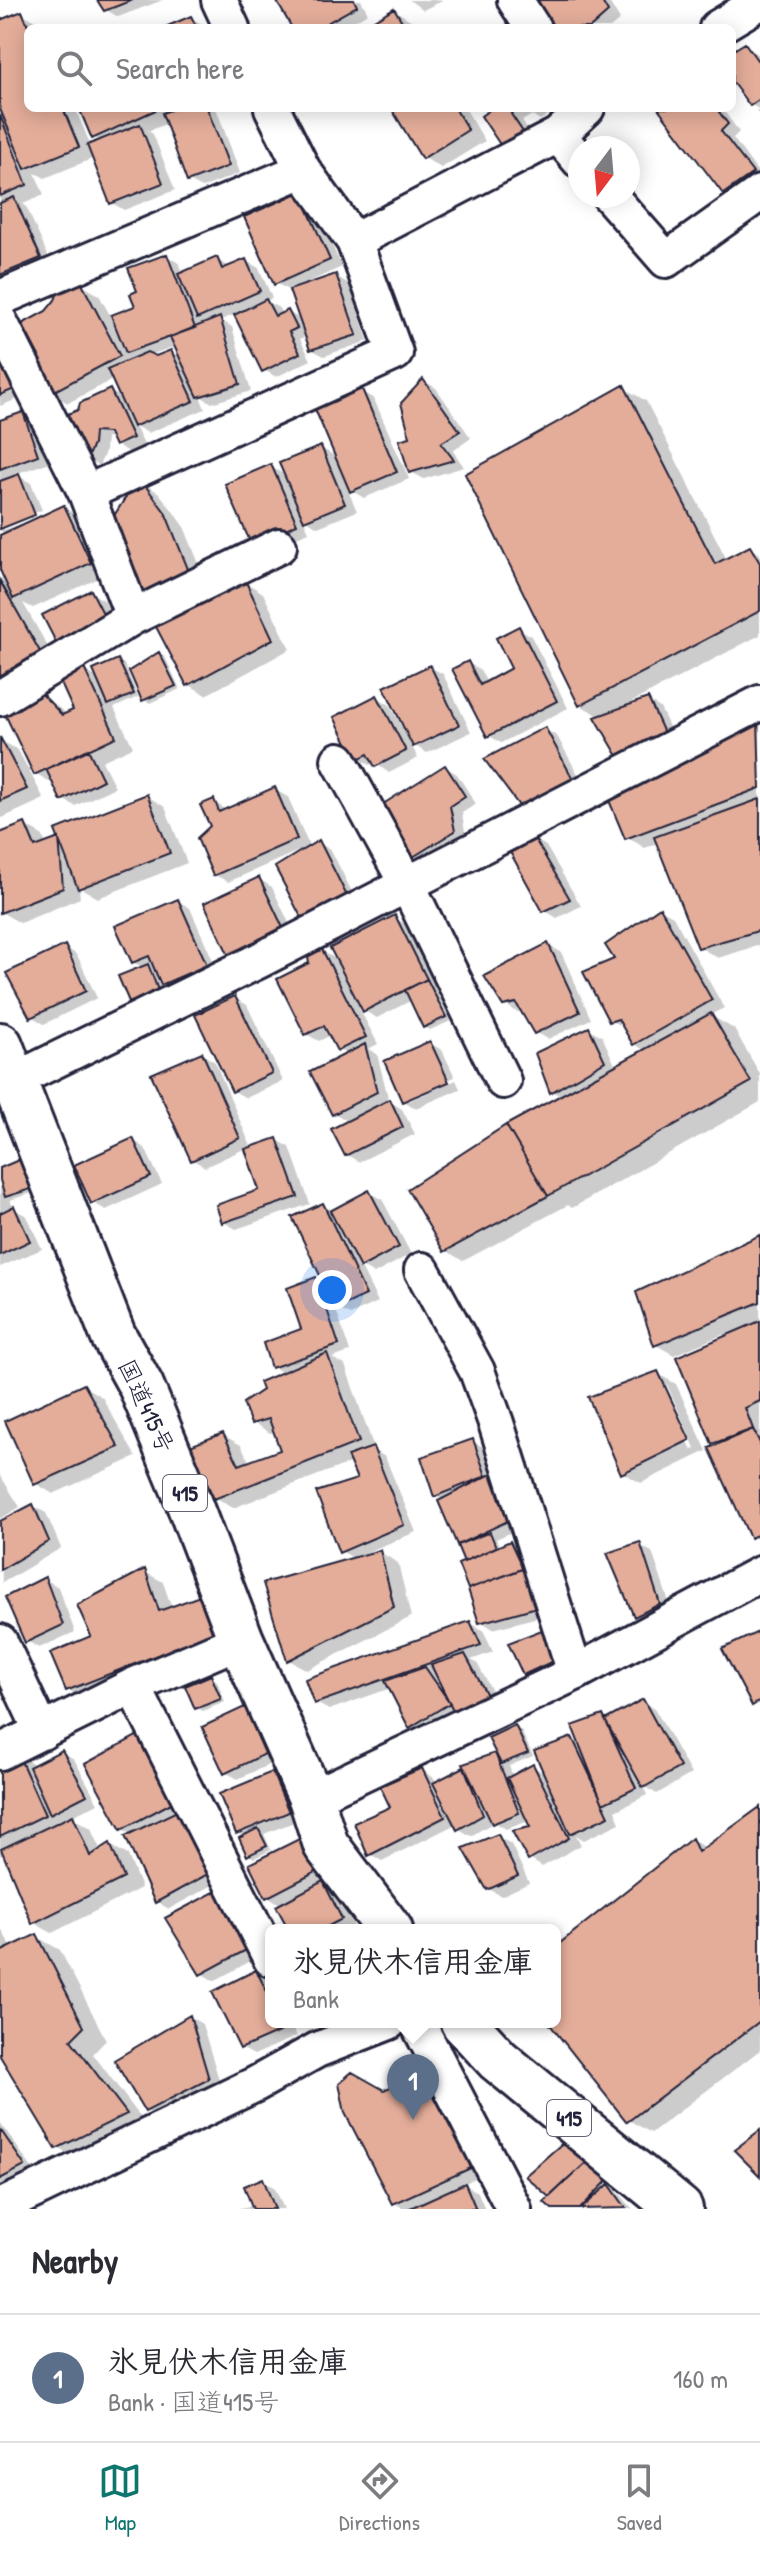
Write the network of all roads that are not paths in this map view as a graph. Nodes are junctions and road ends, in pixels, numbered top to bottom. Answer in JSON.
{"nodes":[{"id":1,"x":219,"y":0,"type":"edge"},
{"id":2,"x":515,"y":0,"type":"edge"},
{"id":3,"x":760,"y":2,"type":"edge"},
{"id":4,"x":230,"y":24,"type":"edge"},
{"id":5,"x":530,"y":24,"type":"edge"},
{"id":6,"x":724,"y":24,"type":"edge"},
{"id":7,"x":274,"y":112,"type":"edge"},
{"id":8,"x":582,"y":112,"type":"edge"},
{"id":9,"x":558,"y":135,"type":"junction"},
{"id":10,"x":568,"y":147,"type":"edge"},
{"id":11,"x":303,"y":170,"type":"junction"},
{"id":12,"x":760,"y":193,"type":"edge"},
{"id":13,"x":620,"y":208,"type":"edge"},
{"id":14,"x":354,"y":241,"type":"junction"},
{"id":15,"x":0,"y":298,"type":"edge"},
{"id":16,"x":0,"y":322,"type":"edge"},
{"id":17,"x":86,"y":493,"type":"junction"},
{"id":18,"x":279,"y":546,"type":"dead end"},
{"id":19,"x":133,"y":617,"type":"junction"},
{"id":20,"x":0,"y":698,"type":"edge"},
{"id":21,"x":760,"y":703,"type":"edge"},
{"id":22,"x":339,"y":760,"type":"dead end"},
{"id":23,"x":407,"y":884,"type":"junction"},
{"id":24,"x":7,"y":1063,"type":"edge"},
{"id":25,"x":503,"y":1081,"type":"dead end"},
{"id":26,"x":422,"y":1270,"type":"dead end"},
{"id":27,"x":760,"y":1574,"type":"edge"},
{"id":28,"x":241,"y":1640,"type":"junction"},
{"id":29,"x":0,"y":1642,"type":"edge"},
{"id":30,"x":575,"y":1673,"type":"junction"},
{"id":31,"x":133,"y":1686,"type":"junction"},
{"id":32,"x":42,"y":1732,"type":"junction"},
{"id":33,"x":0,"y":1752,"type":"edge"},
{"id":34,"x":311,"y":1798,"type":"junction"},
{"id":35,"x":385,"y":1924,"type":"edge"},
{"id":36,"x":265,"y":1947,"type":"edge"},
{"id":37,"x":355,"y":2028,"type":"edge"},
{"id":38,"x":420,"y":2028,"type":"edge"},
{"id":39,"x":469,"y":2028,"type":"edge"},
{"id":40,"x":310,"y":2036,"type":"edge"},
{"id":41,"x":0,"y":2207,"type":"edge"},
{"id":42,"x":514,"y":2209,"type":"edge"},
{"id":43,"x":680,"y":2209,"type":"edge"}],
"edges":[{"from":1,"to":4,"type":"street"},
{"from":2,"to":5,"type":"street"},
{"from":3,"to":6,"type":"street"},
{"from":7,"to":11,"type":"street"},
{"from":8,"to":9,"type":"street"},
{"from":9,"to":10,"type":"street"},
{"from":9,"to":14,"type":"street"},
{"from":11,"to":14,"type":"street"},
{"from":11,"to":15,"type":"street"},
{"from":12,"to":13,"type":"street"},
{"from":14,"to":17,"type":"street"},
{"from":16,"to":17,"type":"street"},
{"from":17,"to":19,"type":"street"},
{"from":18,"to":19,"type":"street"},
{"from":19,"to":20,"type":"street"},
{"from":21,"to":23,"type":"street"},
{"from":22,"to":23,"type":"street"},
{"from":23,"to":24,"type":"street"},
{"from":23,"to":25,"type":"street"},
{"from":24,"to":28,"type":"highway","name":"国道415号","number":"415"},
{"from":26,"to":30,"type":"street"},
{"from":27,"to":30,"type":"street"},
{"from":28,"to":31,"type":"street"},
{"from":28,"to":34,"type":"highway","name":"国道415号","number":"415"},
{"from":29,"to":32,"type":"street"},
{"from":30,"to":34,"type":"street"},
{"from":31,"to":32,"type":"street"},
{"from":31,"to":36,"type":"street"},
{"from":32,"to":33,"type":"street"},
{"from":34,"to":35,"type":"highway","name":"国道415号","number":"415"},
{"from":37,"to":40,"type":"street"},
{"from":38,"to":42,"type":"street"},
{"from":39,"to":43,"type":"highway","number":"415"},
{"from":40,"to":41,"type":"street"}]}
